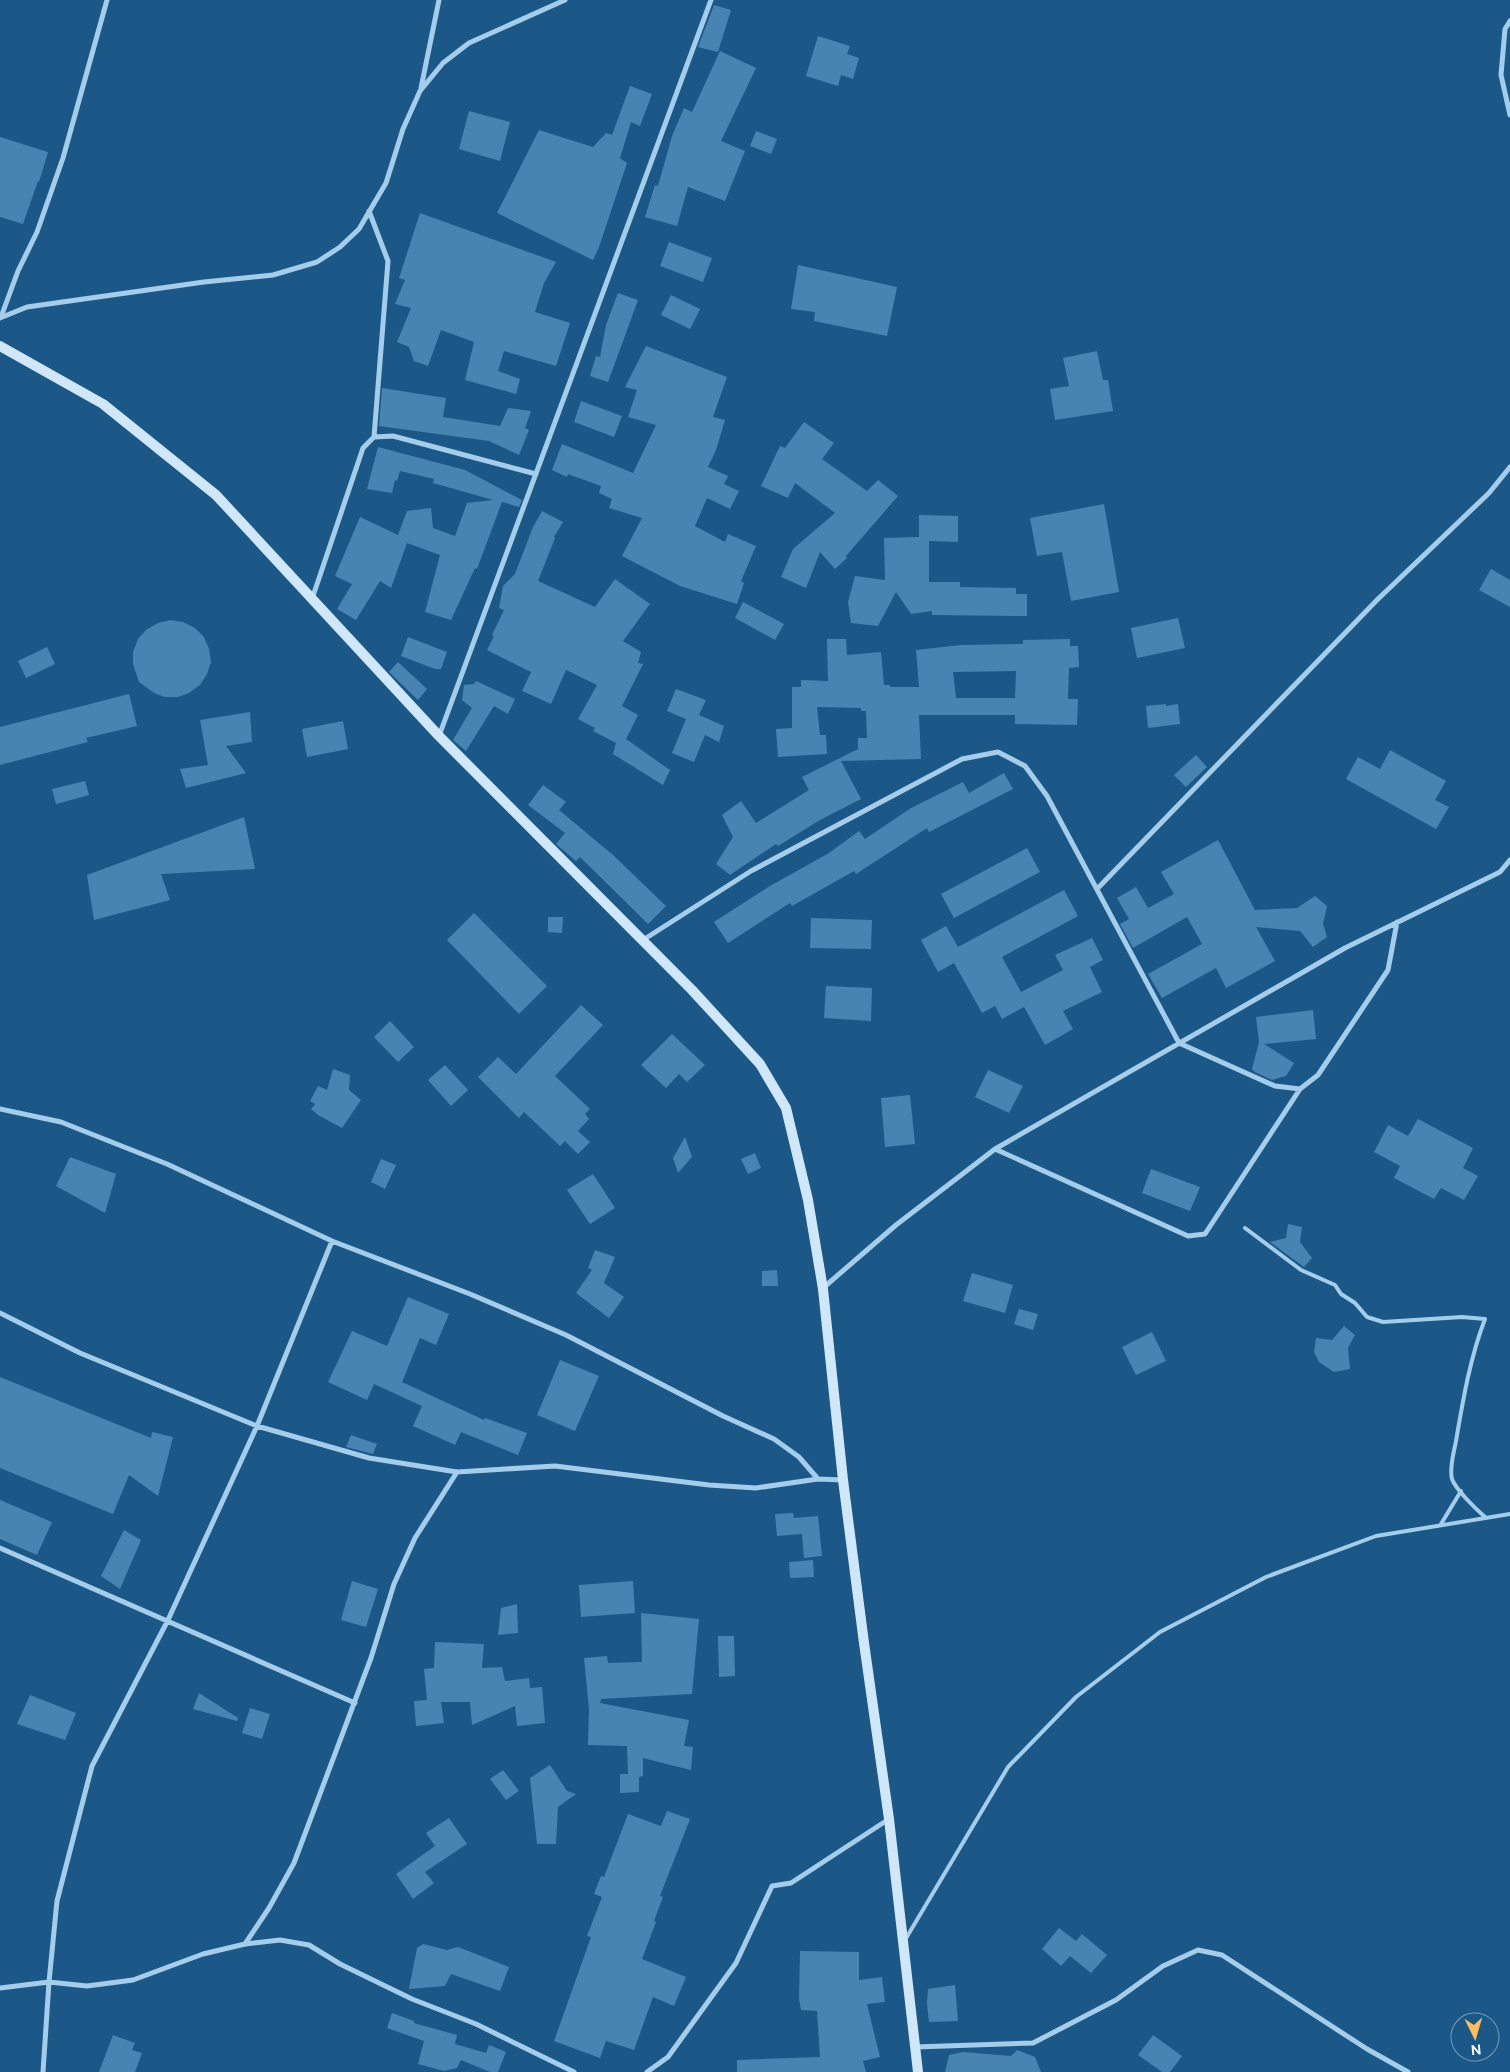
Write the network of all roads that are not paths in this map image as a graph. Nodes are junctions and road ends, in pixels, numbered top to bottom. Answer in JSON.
{"nodes":[{"id":1,"x":108,"y":0,"type":"edge"},
{"id":2,"x":439,"y":0,"type":"edge"},
{"id":3,"x":565,"y":0,"type":"edge"},
{"id":4,"x":711,"y":0,"type":"edge"},
{"id":5,"x":1510,"y":21,"type":"edge"},
{"id":6,"x":420,"y":91,"type":"junction"},
{"id":7,"x":1510,"y":115,"type":"edge"},
{"id":8,"x":369,"y":211,"type":"junction"},
{"id":9,"x":0,"y":318,"type":"edge"},
{"id":10,"x":0,"y":346,"type":"edge"},
{"id":11,"x":374,"y":437,"type":"junction"},
{"id":12,"x":1510,"y":467,"type":"edge"},
{"id":13,"x":536,"y":474,"type":"junction"},
{"id":14,"x":312,"y":599,"type":"junction"},
{"id":15,"x":439,"y":736,"type":"junction"},
{"id":16,"x":1510,"y":860,"type":"edge"},
{"id":17,"x":1510,"y":870,"type":"edge"},
{"id":18,"x":1500,"y":872,"type":"junction"},
{"id":19,"x":1097,"y":889,"type":"junction"},
{"id":20,"x":1398,"y":922,"type":"junction"},
{"id":21,"x":642,"y":940,"type":"junction"},
{"id":22,"x":1179,"y":1042,"type":"junction"},
{"id":23,"x":1300,"y":1090,"type":"junction"},
{"id":24,"x":0,"y":1109,"type":"edge"},
{"id":25,"x":995,"y":1148,"type":"junction"},
{"id":26,"x":1246,"y":1228,"type":"dead end"},
{"id":27,"x":332,"y":1241,"type":"junction"},
{"id":28,"x":822,"y":1289,"type":"junction"},
{"id":29,"x":0,"y":1313,"type":"edge"},
{"id":30,"x":257,"y":1426,"type":"junction"},
{"id":31,"x":457,"y":1472,"type":"junction"},
{"id":32,"x":818,"y":1479,"type":"junction"},
{"id":33,"x":843,"y":1480,"type":"junction"},
{"id":34,"x":1461,"y":1491,"type":"junction"},
{"id":35,"x":1510,"y":1514,"type":"edge"},
{"id":36,"x":1485,"y":1517,"type":"junction"},
{"id":37,"x":1441,"y":1524,"type":"junction"},
{"id":38,"x":0,"y":1548,"type":"edge"},
{"id":39,"x":168,"y":1620,"type":"junction"},
{"id":40,"x":355,"y":1703,"type":"junction"},
{"id":41,"x":889,"y":1819,"type":"junction"},
{"id":42,"x":904,"y":1941,"type":"junction"},
{"id":43,"x":245,"y":1944,"type":"junction"},
{"id":44,"x":48,"y":1982,"type":"junction"},
{"id":45,"x":0,"y":1988,"type":"edge"},
{"id":46,"x":915,"y":2047,"type":"junction"},
{"id":47,"x":43,"y":2072,"type":"edge"},
{"id":48,"x":574,"y":2072,"type":"edge"},
{"id":49,"x":646,"y":2072,"type":"edge"},
{"id":50,"x":918,"y":2072,"type":"edge"},
{"id":51,"x":1408,"y":2072,"type":"edge"}],
"edges":[{"from":1,"to":9,"type":"street"},
{"from":2,"to":6,"type":"street"},
{"from":3,"to":6,"type":"street"},
{"from":4,"to":13,"type":"street"},
{"from":5,"to":7,"type":"street"},
{"from":6,"to":8,"type":"street"},
{"from":8,"to":9,"type":"street"},
{"from":8,"to":11,"type":"street"},
{"from":10,"to":14,"type":"street"},
{"from":11,"to":13,"type":"street"},
{"from":11,"to":14,"type":"street"},
{"from":12,"to":19,"type":"street"},
{"from":13,"to":15,"type":"street"},
{"from":14,"to":15,"type":"street"},
{"from":15,"to":21,"type":"street"},
{"from":16,"to":18,"type":"street"},
{"from":17,"to":18,"type":"street"},
{"from":18,"to":20,"type":"street"},
{"from":19,"to":21,"type":"street"},
{"from":19,"to":22,"type":"street"},
{"from":20,"to":22,"type":"street"},
{"from":20,"to":23,"type":"street"},
{"from":21,"to":28,"type":"street"},
{"from":22,"to":23,"type":"street"},
{"from":22,"to":25,"type":"street"},
{"from":23,"to":25,"type":"street"},
{"from":24,"to":27,"type":"street"},
{"from":25,"to":28,"type":"street"},
{"from":26,"to":34,"type":"lane"},
{"from":27,"to":30,"type":"street"},
{"from":27,"to":32,"type":"street"},
{"from":28,"to":33,"type":"street"},
{"from":29,"to":30,"type":"street"},
{"from":30,"to":31,"type":"street"},
{"from":30,"to":39,"type":"street"},
{"from":31,"to":32,"type":"street"},
{"from":31,"to":40,"type":"street"},
{"from":32,"to":33,"type":"street"},
{"from":33,"to":41,"type":"street"},
{"from":34,"to":36,"type":"lane"},
{"from":34,"to":37,"type":"lane"},
{"from":35,"to":36,"type":"lane"},
{"from":36,"to":37,"type":"lane"},
{"from":37,"to":42,"type":"lane"},
{"from":38,"to":39,"type":"street"},
{"from":39,"to":40,"type":"street"},
{"from":39,"to":44,"type":"street"},
{"from":40,"to":43,"type":"street"},
{"from":41,"to":42,"type":"street"},
{"from":41,"to":49,"type":"street"},
{"from":42,"to":46,"type":"street"},
{"from":43,"to":44,"type":"street"},
{"from":43,"to":48,"type":"street"},
{"from":44,"to":45,"type":"street"},
{"from":44,"to":47,"type":"street"},
{"from":46,"to":50,"type":"street"},
{"from":46,"to":51,"type":"street"}]}
